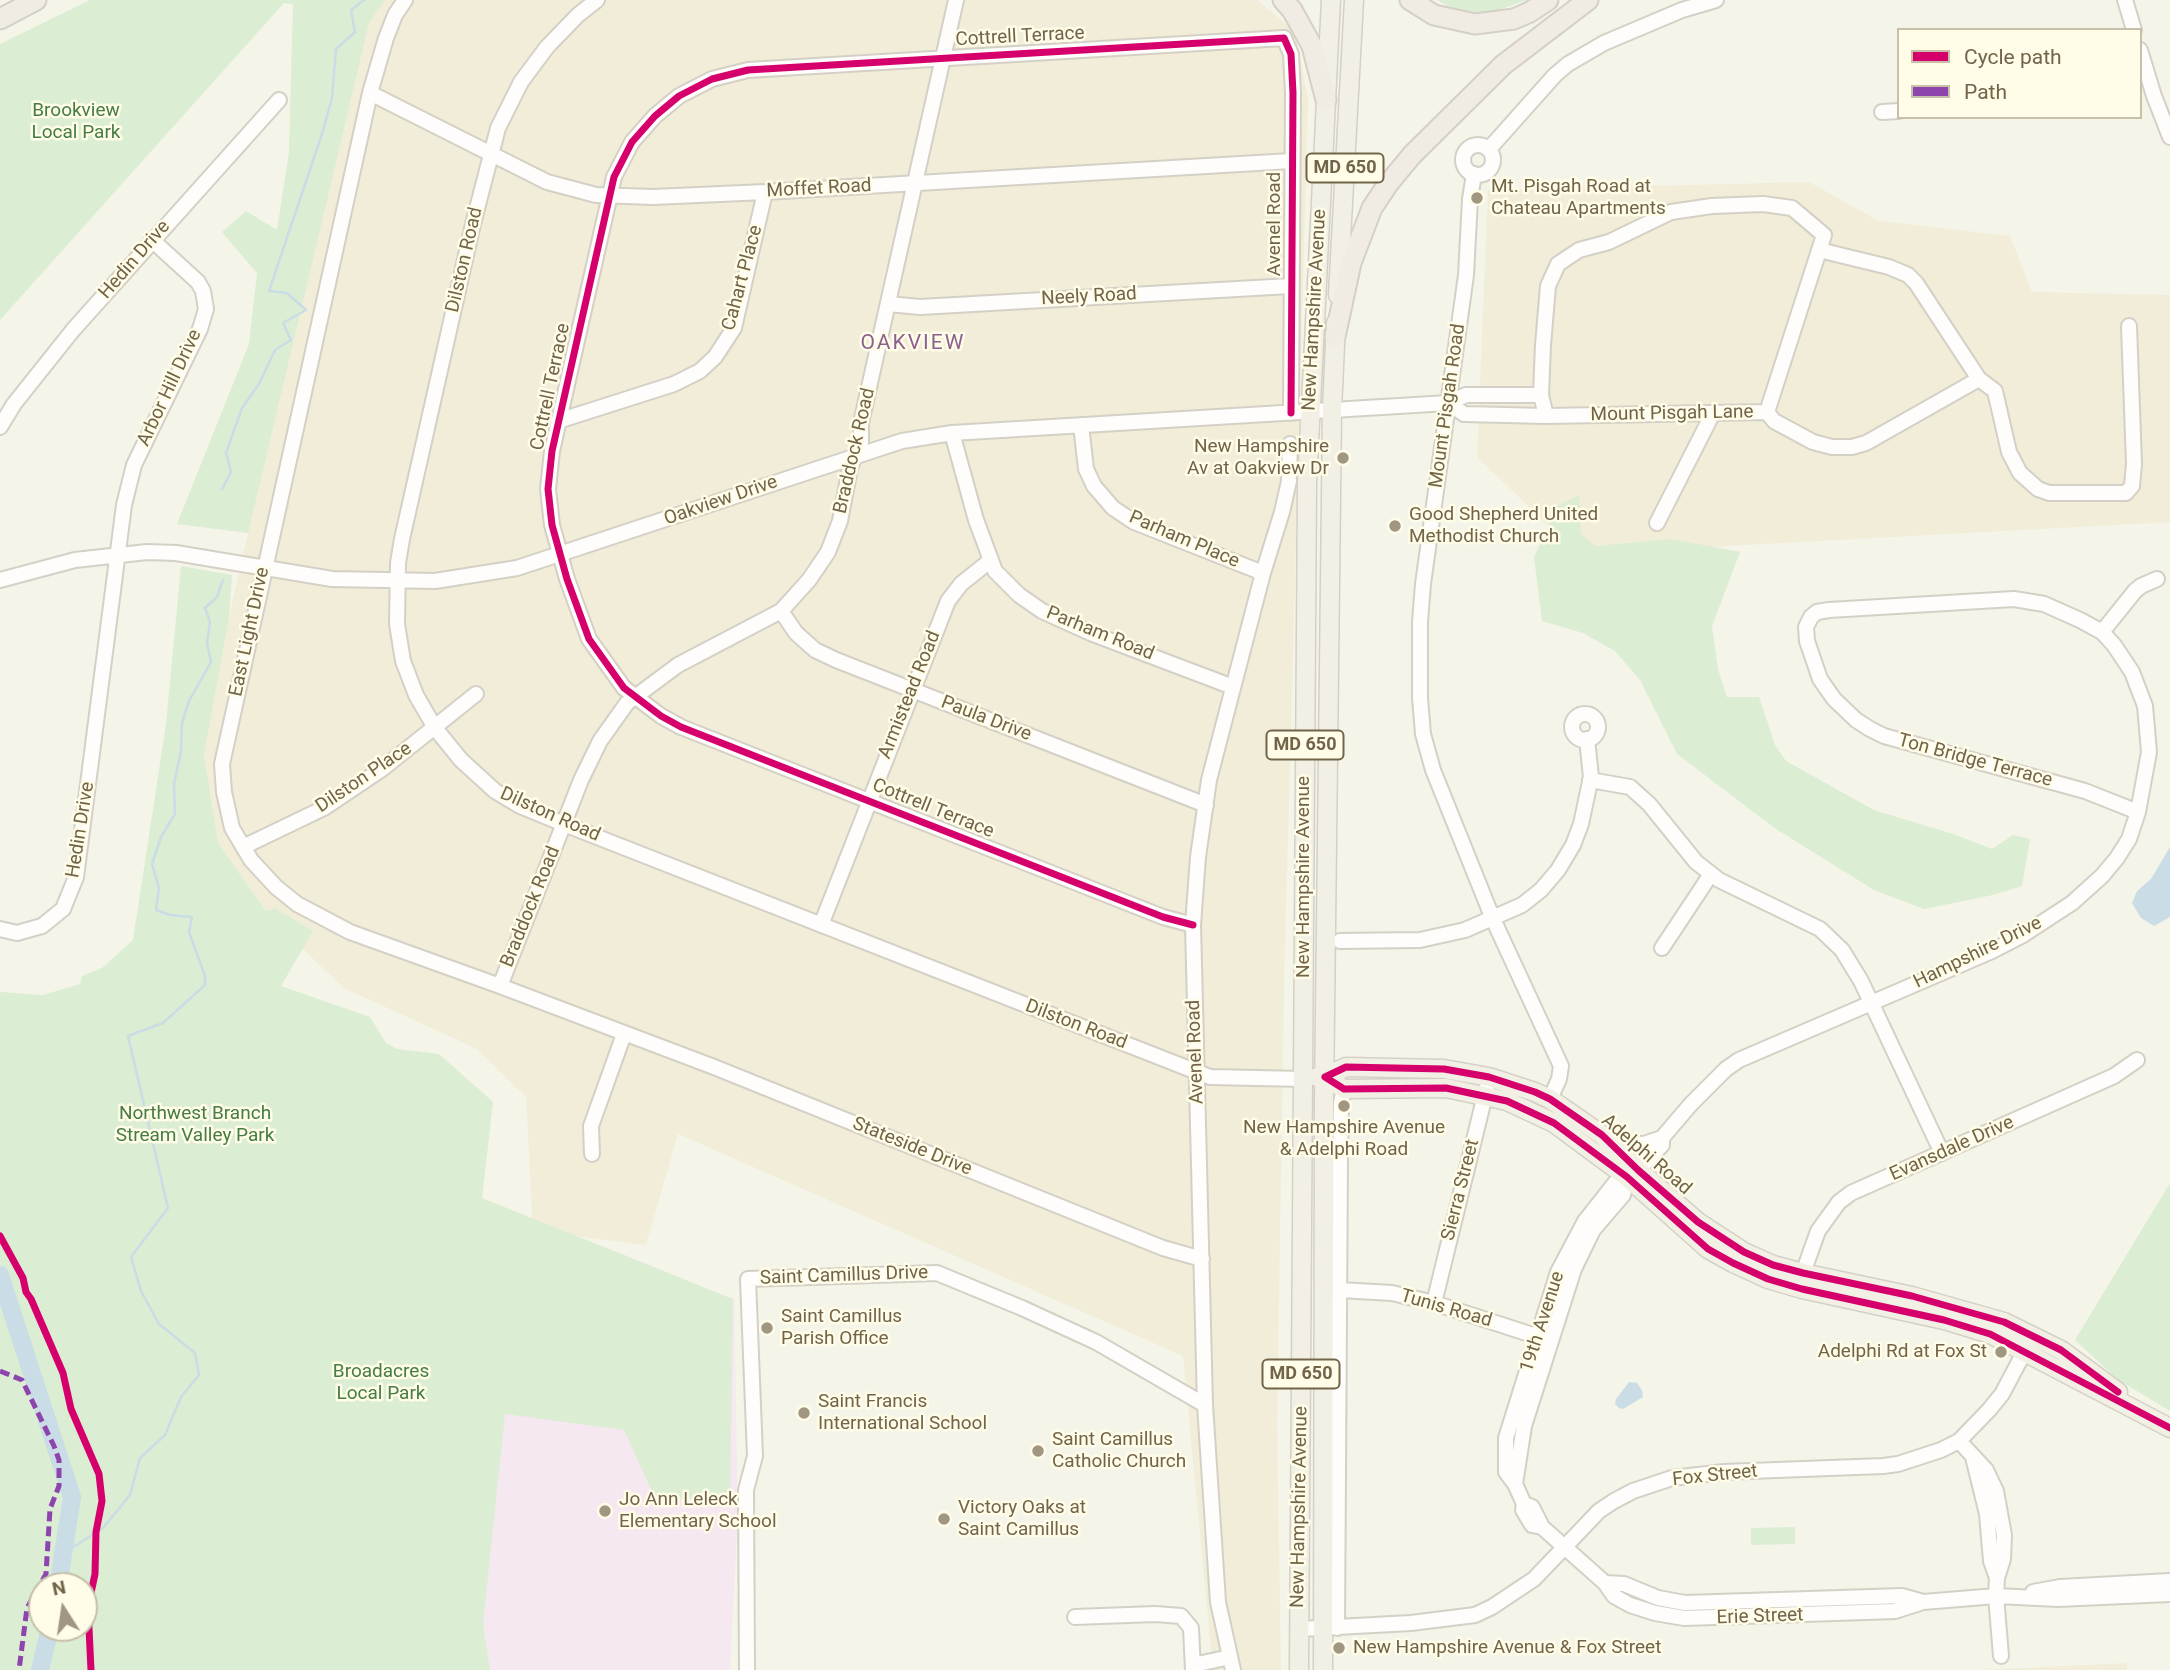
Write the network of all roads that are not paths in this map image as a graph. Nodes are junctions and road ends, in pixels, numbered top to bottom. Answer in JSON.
{"nodes":[{"id":1,"x":36,"y":0,"type":"edge"},
{"id":2,"x":405,"y":0,"type":"edge"},
{"id":3,"x":597,"y":0,"type":"edge"},
{"id":4,"x":956,"y":0,"type":"edge"},
{"id":5,"x":1283,"y":0,"type":"edge"},
{"id":6,"x":1331,"y":0,"type":"edge"},
{"id":7,"x":1354,"y":0,"type":"edge"},
{"id":8,"x":1410,"y":0,"type":"edge"},
{"id":9,"x":1548,"y":0,"type":"edge"},
{"id":10,"x":1588,"y":0,"type":"edge"},
{"id":11,"x":1602,"y":0,"type":"edge"},
{"id":12,"x":1716,"y":0,"type":"edge"},
{"id":13,"x":2125,"y":0,"type":"edge"},
{"id":14,"x":0,"y":19,"type":"edge"},
{"id":15,"x":2133,"y":28,"type":"edge"},
{"id":16,"x":1284,"y":38,"type":"joint"},
{"id":17,"x":1532,"y":42,"type":"junction"},
{"id":18,"x":943,"y":58,"type":"junction"},
{"id":19,"x":2142,"y":63,"type":"edge"},
{"id":20,"x":370,"y":93,"type":"junction"},
{"id":21,"x":2147,"y":96,"type":"edge"},
{"id":22,"x":279,"y":100,"type":"dead end"},
{"id":23,"x":1326,"y":100,"type":"junction"},
{"id":24,"x":1897,"y":111,"type":"edge"},
{"id":25,"x":1882,"y":112,"type":"dead end"},
{"id":26,"x":2170,"y":137,"type":"edge"},
{"id":27,"x":1489,"y":149,"type":"junction"},
{"id":28,"x":491,"y":155,"type":"junction"},
{"id":29,"x":1291,"y":161,"type":"junction"},
{"id":30,"x":1474,"y":174,"type":"junction"},
{"id":31,"x":915,"y":183,"type":"junction"},
{"id":32,"x":765,"y":192,"type":"junction"},
{"id":33,"x":609,"y":196,"type":"junction"},
{"id":34,"x":152,"y":240,"type":"junction"},
{"id":35,"x":1819,"y":250,"type":"junction"},
{"id":36,"x":1290,"y":286,"type":"junction"},
{"id":37,"x":888,"y":304,"type":"junction"},
{"id":38,"x":2129,"y":326,"type":"dead end"},
{"id":39,"x":1335,"y":337,"type":"junction"},
{"id":40,"x":1979,"y":379,"type":"junction"},
{"id":41,"x":1541,"y":395,"type":"junction"},
{"id":42,"x":1448,"y":403,"type":"junction"},
{"id":43,"x":1332,"y":410,"type":"junction"},
{"id":44,"x":1309,"y":411,"type":"junction"},
{"id":45,"x":1291,"y":412,"type":"junction"},
{"id":46,"x":1767,"y":412,"type":"junction"},
{"id":47,"x":1713,"y":413,"type":"junction"},
{"id":48,"x":1546,"y":416,"type":"junction"},
{"id":49,"x":558,"y":421,"type":"junction"},
{"id":50,"x":1081,"y":425,"type":"junction"},
{"id":51,"x":0,"y":427,"type":"edge"},
{"id":52,"x":952,"y":433,"type":"junction"},
{"id":53,"x":1290,"y":444,"type":"dead end"},
{"id":54,"x":855,"y":456,"type":"junction"},
{"id":55,"x":1657,"y":523,"type":"dead end"},
{"id":56,"x":118,"y":555,"type":"junction"},
{"id":57,"x":560,"y":555,"type":"junction"},
{"id":58,"x":991,"y":560,"type":"junction"},
{"id":59,"x":264,"y":569,"type":"junction"},
{"id":60,"x":1263,"y":573,"type":"junction"},
{"id":61,"x":2157,"y":579,"type":"dead end"},
{"id":62,"x":0,"y":580,"type":"edge"},
{"id":63,"x":397,"y":581,"type":"junction"},
{"id":64,"x":780,"y":611,"type":"junction"},
{"id":65,"x":2102,"y":632,"type":"junction"},
{"id":66,"x":1233,"y":687,"type":"junction"},
{"id":67,"x":1826,"y":688,"type":"joint"},
{"id":68,"x":912,"y":690,"type":"junction"},
{"id":69,"x":476,"y":694,"type":"dead end"},
{"id":70,"x":635,"y":696,"type":"junction"},
{"id":71,"x":435,"y":728,"type":"junction"},
{"id":72,"x":1587,"y":740,"type":"dead end"},
{"id":73,"x":1590,"y":780,"type":"junction"},
{"id":74,"x":869,"y":800,"type":"junction"},
{"id":75,"x":1206,"y":805,"type":"junction"},
{"id":76,"x":2138,"y":812,"type":"junction"},
{"id":77,"x":564,"y":824,"type":"junction"},
{"id":78,"x":243,"y":847,"type":"junction"},
{"id":79,"x":1711,"y":874,"type":"junction"},
{"id":80,"x":1493,"y":919,"type":"junction"},
{"id":81,"x":821,"y":925,"type":"junction"},
{"id":82,"x":1193,"y":925,"type":"junction"},
{"id":83,"x":0,"y":929,"type":"edge"},
{"id":84,"x":1340,"y":942,"type":"dead end"},
{"id":85,"x":1662,"y":948,"type":"dead end"},
{"id":86,"x":500,"y":986,"type":"junction"},
{"id":87,"x":1872,"y":1003,"type":"junction"},
{"id":88,"x":624,"y":1034,"type":"junction"},
{"id":89,"x":2137,"y":1060,"type":"dead end"},
{"id":90,"x":1195,"y":1072,"type":"junction"},
{"id":91,"x":1325,"y":1077,"type":"junction"},
{"id":92,"x":1489,"y":1077,"type":"junction"},
{"id":93,"x":1303,"y":1079,"type":"junction"},
{"id":94,"x":1344,"y":1089,"type":"junction"},
{"id":95,"x":1485,"y":1096,"type":"junction"},
{"id":96,"x":1550,"y":1099,"type":"junction"},
{"id":97,"x":1662,"y":1138,"type":"junction"},
{"id":98,"x":1611,"y":1143,"type":"junction"},
{"id":99,"x":1942,"y":1153,"type":"junction"},
{"id":100,"x":592,"y":1154,"type":"dead end"},
{"id":101,"x":1633,"y":1174,"type":"junction"},
{"id":102,"x":1202,"y":1259,"type":"junction"},
{"id":103,"x":1803,"y":1273,"type":"junction"},
{"id":104,"x":1340,"y":1290,"type":"junction"},
{"id":105,"x":1434,"y":1303,"type":"junction"},
{"id":106,"x":1544,"y":1338,"type":"junction"},
{"id":107,"x":2029,"y":1343,"type":"junction"},
{"id":108,"x":1205,"y":1405,"type":"junction"},
{"id":109,"x":2170,"y":1428,"type":"edge"},
{"id":110,"x":1959,"y":1441,"type":"junction"},
{"id":111,"x":1564,"y":1546,"type":"junction"},
{"id":112,"x":2170,"y":1581,"type":"edge"},
{"id":113,"x":2086,"y":1592,"type":"junction"},
{"id":114,"x":2170,"y":1594,"type":"edge"},
{"id":115,"x":2003,"y":1596,"type":"junction"},
{"id":116,"x":1075,"y":1618,"type":"dead end"},
{"id":117,"x":1330,"y":1628,"type":"junction"},
{"id":118,"x":1299,"y":1629,"type":"junction"},
{"id":119,"x":2001,"y":1656,"type":"dead end"},
{"id":120,"x":1231,"y":1663,"type":"edge"},
{"id":121,"x":1193,"y":1667,"type":"edge"},
{"id":122,"x":747,"y":1670,"type":"edge"},
{"id":123,"x":1299,"y":1670,"type":"edge"},
{"id":124,"x":1323,"y":1670,"type":"edge"}],
"edges":[{"from":1,"to":14,"type":"highway"},
{"from":2,"to":20,"type":"street","name":"East Light Drive"},
{"from":3,"to":28,"type":"street","name":"Dilston Road"},
{"from":4,"to":18,"type":"street","name":"Braddock Road"},
{"from":5,"to":23,"type":"highway"},
{"from":6,"to":23,"type":"main road","name":"New Hampshire Avenue","number":"MD 650"},
{"from":7,"to":39,"type":"main road","name":"New Hampshire Avenue","number":"MD 650"},
{"from":8,"to":9,"type":"highway"},
{"from":10,"to":17,"type":"highway"},
{"from":11,"to":17,"type":"highway"},
{"from":12,"to":27,"type":"street"},
{"from":13,"to":15,"type":"street"},
{"from":16,"to":18,"type":"street","name":"Cottrell Terrace"},
{"from":16,"to":29,"type":"street","name":"Avenel Road"},
{"from":17,"to":39,"type":"highway"},
{"from":18,"to":31,"type":"street","name":"Braddock Road"},
{"from":18,"to":33,"type":"street","name":"Cottrell Terrace"},
{"from":19,"to":21,"type":"street"},
{"from":20,"to":28,"type":"street","name":"Moffet Road"},
{"from":20,"to":59,"type":"street","name":"East Light Drive"},
{"from":21,"to":26,"type":"street"},
{"from":22,"to":34,"type":"street","name":"Hedin Drive"},
{"from":23,"to":44,"type":"main road","name":"New Hampshire Avenue","number":"MD 650"},
{"from":24,"to":25,"type":"street"},
{"from":27,"to":30,"type":"street"},
{"from":27,"to":30,"type":"street"},
{"from":28,"to":33,"type":"street","name":"Moffet Road"},
{"from":28,"to":63,"type":"street","name":"Dilston Road"},
{"from":29,"to":31,"type":"street","name":"Moffet Road"},
{"from":29,"to":36,"type":"street","name":"Avenel Road"},
{"from":30,"to":42,"type":"street","name":"Mount Pisgah Road"},
{"from":31,"to":32,"type":"street","name":"Moffet Road"},
{"from":31,"to":37,"type":"street","name":"Braddock Road"},
{"from":32,"to":33,"type":"street","name":"Moffet Road"},
{"from":32,"to":49,"type":"street","name":"Cahart Place"},
{"from":33,"to":49,"type":"street","name":"Cottrell Terrace"},
{"from":34,"to":51,"type":"street","name":"Hedin Drive"},
{"from":34,"to":56,"type":"street","name":"Arbor Hill Drive"},
{"from":35,"to":40,"type":"street"},
{"from":35,"to":41,"type":"street"},
{"from":35,"to":46,"type":"street"},
{"from":36,"to":37,"type":"street","name":"Neely Road"},
{"from":36,"to":45,"type":"street","name":"Avenel Road"},
{"from":37,"to":54,"type":"street","name":"Braddock Road"},
{"from":38,"to":40,"type":"street"},
{"from":39,"to":43,"type":"main road","name":"New Hampshire Avenue","number":"MD 650"},
{"from":40,"to":46,"type":"street","name":"Mount Pisgah Lane"},
{"from":41,"to":42,"type":"street"},
{"from":41,"to":48,"type":"street"},
{"from":42,"to":43,"type":"street","name":"Oakview Drive"},
{"from":42,"to":48,"type":"street","name":"Mount Pisgah Lane"},
{"from":42,"to":80,"type":"street","name":"Mount Pisgah Road"},
{"from":43,"to":44,"type":"street","name":"Oakview Drive"},
{"from":43,"to":91,"type":"main road","name":"New Hampshire Avenue","number":"MD 650"},
{"from":44,"to":45,"type":"street","name":"Oakview Drive"},
{"from":44,"to":93,"type":"main road","name":"New Hampshire Avenue","number":"MD 650"},
{"from":45,"to":50,"type":"street","name":"Oakview Drive"},
{"from":46,"to":47,"type":"street","name":"Mount Pisgah Lane"},
{"from":47,"to":48,"type":"street","name":"Mount Pisgah Lane"},
{"from":47,"to":55,"type":"street"},
{"from":49,"to":57,"type":"street","name":"Cottrell Terrace"},
{"from":50,"to":52,"type":"street","name":"Oakview Drive"},
{"from":50,"to":60,"type":"street","name":"Parham Place"},
{"from":52,"to":54,"type":"street","name":"Oakview Drive"},
{"from":52,"to":58,"type":"street","name":"Parham Road"},
{"from":53,"to":60,"type":"street","name":"Avenel Road"},
{"from":54,"to":57,"type":"street","name":"Oakview Drive"},
{"from":54,"to":64,"type":"street","name":"Braddock Road"},
{"from":56,"to":59,"type":"street","name":"Oakview Drive"},
{"from":56,"to":62,"type":"street","name":"Oakview Drive"},
{"from":56,"to":83,"type":"street","name":"Hedin Drive"},
{"from":57,"to":63,"type":"street","name":"Oakview Drive"},
{"from":57,"to":70,"type":"street","name":"Cottrell Terrace"},
{"from":58,"to":66,"type":"street","name":"Parham Road"},
{"from":58,"to":68,"type":"street","name":"Armistead Road"},
{"from":59,"to":63,"type":"street","name":"Oakview Drive"},
{"from":59,"to":78,"type":"street","name":"East Light Drive"},
{"from":60,"to":66,"type":"street","name":"Avenel Road"},
{"from":61,"to":65,"type":"street"},
{"from":63,"to":71,"type":"street","name":"Dilston Road"},
{"from":64,"to":68,"type":"street","name":"Paula Drive"},
{"from":64,"to":70,"type":"street","name":"Braddock Road"},
{"from":65,"to":67,"type":"street","name":"Hampshire Drive"},
{"from":65,"to":76,"type":"street","name":"Hampshire Drive"},
{"from":66,"to":75,"type":"street","name":"Avenel Road"},
{"from":67,"to":76,"type":"street","name":"Ton Bridge Terrace"},
{"from":68,"to":74,"type":"street","name":"Armistead Road"},
{"from":68,"to":75,"type":"street","name":"Paula Drive"},
{"from":69,"to":71,"type":"street","name":"Dilston Place"},
{"from":70,"to":74,"type":"street","name":"Cottrell Terrace"},
{"from":70,"to":77,"type":"street","name":"Braddock Road"},
{"from":71,"to":77,"type":"street","name":"Dilston Road"},
{"from":71,"to":78,"type":"street","name":"Dilston Place"},
{"from":72,"to":73,"type":"street"},
{"from":73,"to":79,"type":"street"},
{"from":73,"to":80,"type":"street"},
{"from":74,"to":81,"type":"street","name":"Armistead Road"},
{"from":74,"to":82,"type":"street","name":"Cottrell Terrace"},
{"from":75,"to":82,"type":"street","name":"Avenel Road"},
{"from":76,"to":87,"type":"street","name":"Hampshire Drive"},
{"from":77,"to":81,"type":"street","name":"Dilston Road"},
{"from":77,"to":86,"type":"street","name":"Braddock Road"},
{"from":78,"to":86,"type":"street","name":"East Light Drive"},
{"from":79,"to":85,"type":"street"},
{"from":79,"to":87,"type":"street"},
{"from":80,"to":84,"type":"street"},
{"from":80,"to":96,"type":"street","name":"Mount Pisgah Road"},
{"from":81,"to":90,"type":"street","name":"Dilston Road"},
{"from":82,"to":90,"type":"street","name":"Avenel Road"},
{"from":86,"to":88,"type":"street","name":"East Light Drive"},
{"from":87,"to":97,"type":"street","name":"Hampshire Drive"},
{"from":87,"to":99,"type":"street"},
{"from":88,"to":100,"type":"street"},
{"from":88,"to":102,"type":"street","name":"Stateside Drive"},
{"from":89,"to":99,"type":"street","name":"Evansdale Drive"},
{"from":90,"to":93,"type":"street","name":"Dilston Road"},
{"from":90,"to":102,"type":"street","name":"Avenel Road"},
{"from":91,"to":92,"type":"main road","name":"Adelphi Road"},
{"from":91,"to":93,"type":"main road","name":"Adelphi Road"},
{"from":91,"to":94,"type":"main road"},
{"from":91,"to":117,"type":"main road","name":"New Hampshire Avenue","number":"MD 650"},
{"from":92,"to":95,"type":"street","name":"Sierra Street"},
{"from":92,"to":96,"type":"main road","name":"Adelphi Road"},
{"from":93,"to":118,"type":"main road","name":"New Hampshire Avenue","number":"MD 650"},
{"from":94,"to":95,"type":"main road","name":"Adelphi Road"},
{"from":94,"to":104,"type":"street"},
{"from":95,"to":101,"type":"main road","name":"Adelphi Road"},
{"from":95,"to":105,"type":"street","name":"Sierra Street"},
{"from":96,"to":98,"type":"main road","name":"Adelphi Road"},
{"from":97,"to":98,"type":"street"},
{"from":97,"to":101,"type":"street","name":"Hampshire Drive"},
{"from":98,"to":101,"type":"main road","name":"Adelphi Road"},
{"from":99,"to":103,"type":"street","name":"Evansdale Drive"},
{"from":101,"to":103,"type":"main road","name":"Adelphi Road"},
{"from":101,"to":106,"type":"street","name":"19th Avenue"},
{"from":101,"to":107,"type":"main road","name":"Adelphi Road"},
{"from":102,"to":108,"type":"street","name":"Avenel Road"},
{"from":103,"to":107,"type":"main road","name":"Adelphi Road"},
{"from":104,"to":105,"type":"street","name":"Tunis Road"},
{"from":104,"to":117,"type":"street"},
{"from":105,"to":106,"type":"street","name":"Tunis Road"},
{"from":106,"to":111,"type":"street","name":"19th Avenue"},
{"from":107,"to":109,"type":"main road","name":"Adelphi Road"},
{"from":107,"to":110,"type":"street","name":"Fox Street"},
{"from":108,"to":120,"type":"street","name":"Avenel Road"},
{"from":108,"to":122,"type":"street","name":"Saint Camillus Drive"},
{"from":110,"to":111,"type":"street","name":"Fox Street"},
{"from":110,"to":115,"type":"street"},
{"from":111,"to":115,"type":"street","name":"Erie Street"},
{"from":111,"to":117,"type":"street","name":"Fox Street"},
{"from":112,"to":113,"type":"street","name":"Erie Street"},
{"from":113,"to":114,"type":"street","name":"Erie Street"},
{"from":113,"to":115,"type":"street","name":"Erie Street"},
{"from":115,"to":119,"type":"street"},
{"from":116,"to":121,"type":"street"},
{"from":117,"to":118,"type":"street","name":"Fox Street"},
{"from":117,"to":124,"type":"main road","name":"New Hampshire Avenue","number":"MD 650"},
{"from":118,"to":123,"type":"main road","name":"New Hampshire Avenue","number":"MD 650"},
{"from":120,"to":121,"type":"street"}]}
